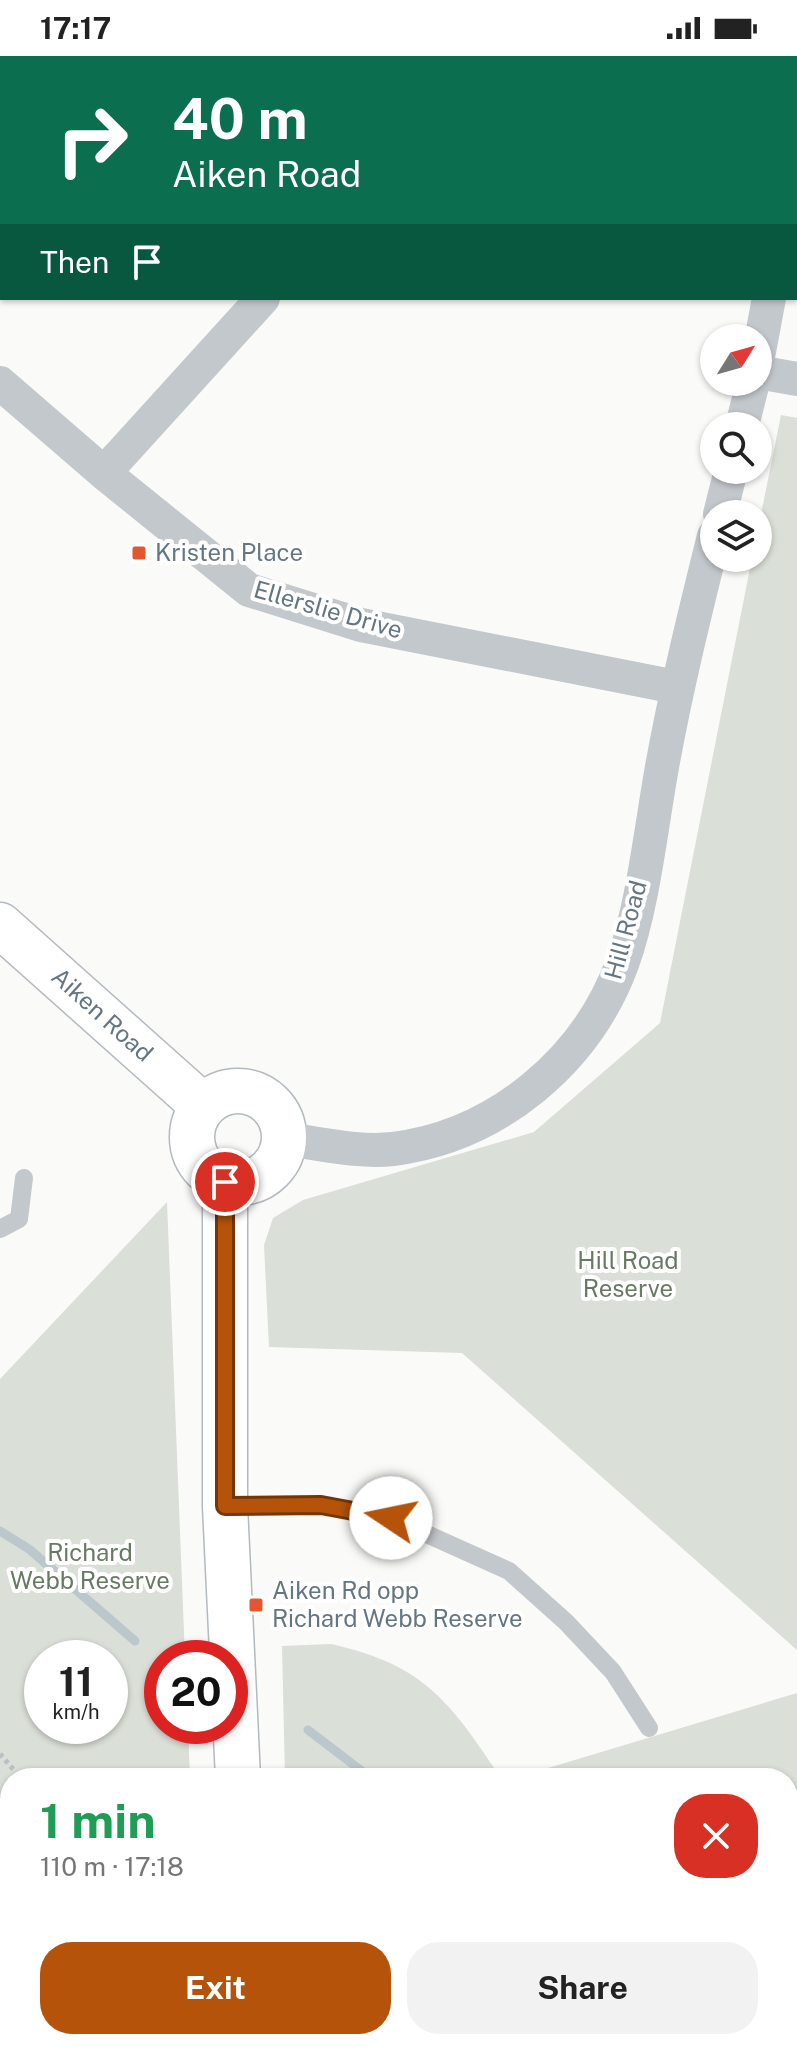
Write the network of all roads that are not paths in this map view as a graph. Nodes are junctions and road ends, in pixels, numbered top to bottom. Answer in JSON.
{"nodes":[{"id":1,"x":261,"y":300,"type":"edge"},
{"id":2,"x":769,"y":300,"type":"edge"},
{"id":3,"x":764,"y":324,"type":"edge"},
{"id":4,"x":772,"y":375,"type":"edge"},
{"id":5,"x":797,"y":379,"type":"edge"},
{"id":6,"x":0,"y":383,"type":"edge"},
{"id":7,"x":104,"y":473,"type":"junction"},
{"id":8,"x":705,"y":572,"type":"edge"},
{"id":9,"x":676,"y":687,"type":"junction"},
{"id":10,"x":0,"y":925,"type":"edge"},
{"id":11,"x":203,"y":1106,"type":"junction"},
{"id":12,"x":284,"y":1139,"type":"junction"},
{"id":13,"x":24,"y":1178,"type":"dead end"},
{"id":14,"x":225,"y":1182,"type":"junction"},
{"id":15,"x":0,"y":1229,"type":"edge"},
{"id":16,"x":225,"y":1506,"type":"junction"},
{"id":17,"x":649,"y":1728,"type":"dead end"},
{"id":18,"x":238,"y":1768,"type":"edge"}],
"edges":[{"from":1,"to":7,"type":"street"},
{"from":2,"to":3,"type":"street"},
{"from":4,"to":5,"type":"street"},
{"from":6,"to":7,"type":"street","name":"Ellerslie Drive"},
{"from":7,"to":9,"type":"street","name":"Ellerslie Drive"},
{"from":8,"to":9,"type":"street","name":"Hill Road"},
{"from":9,"to":12,"type":"street","name":"Hill Road"},
{"from":10,"to":11,"type":"street","name":"Aiken Road"},
{"from":11,"to":12,"type":"street"},
{"from":11,"to":14,"type":"street"},
{"from":12,"to":14,"type":"street"},
{"from":13,"to":15,"type":"lane"},
{"from":14,"to":16,"type":"street"},
{"from":16,"to":17,"type":"lane"},
{"from":16,"to":18,"type":"street"}]}
